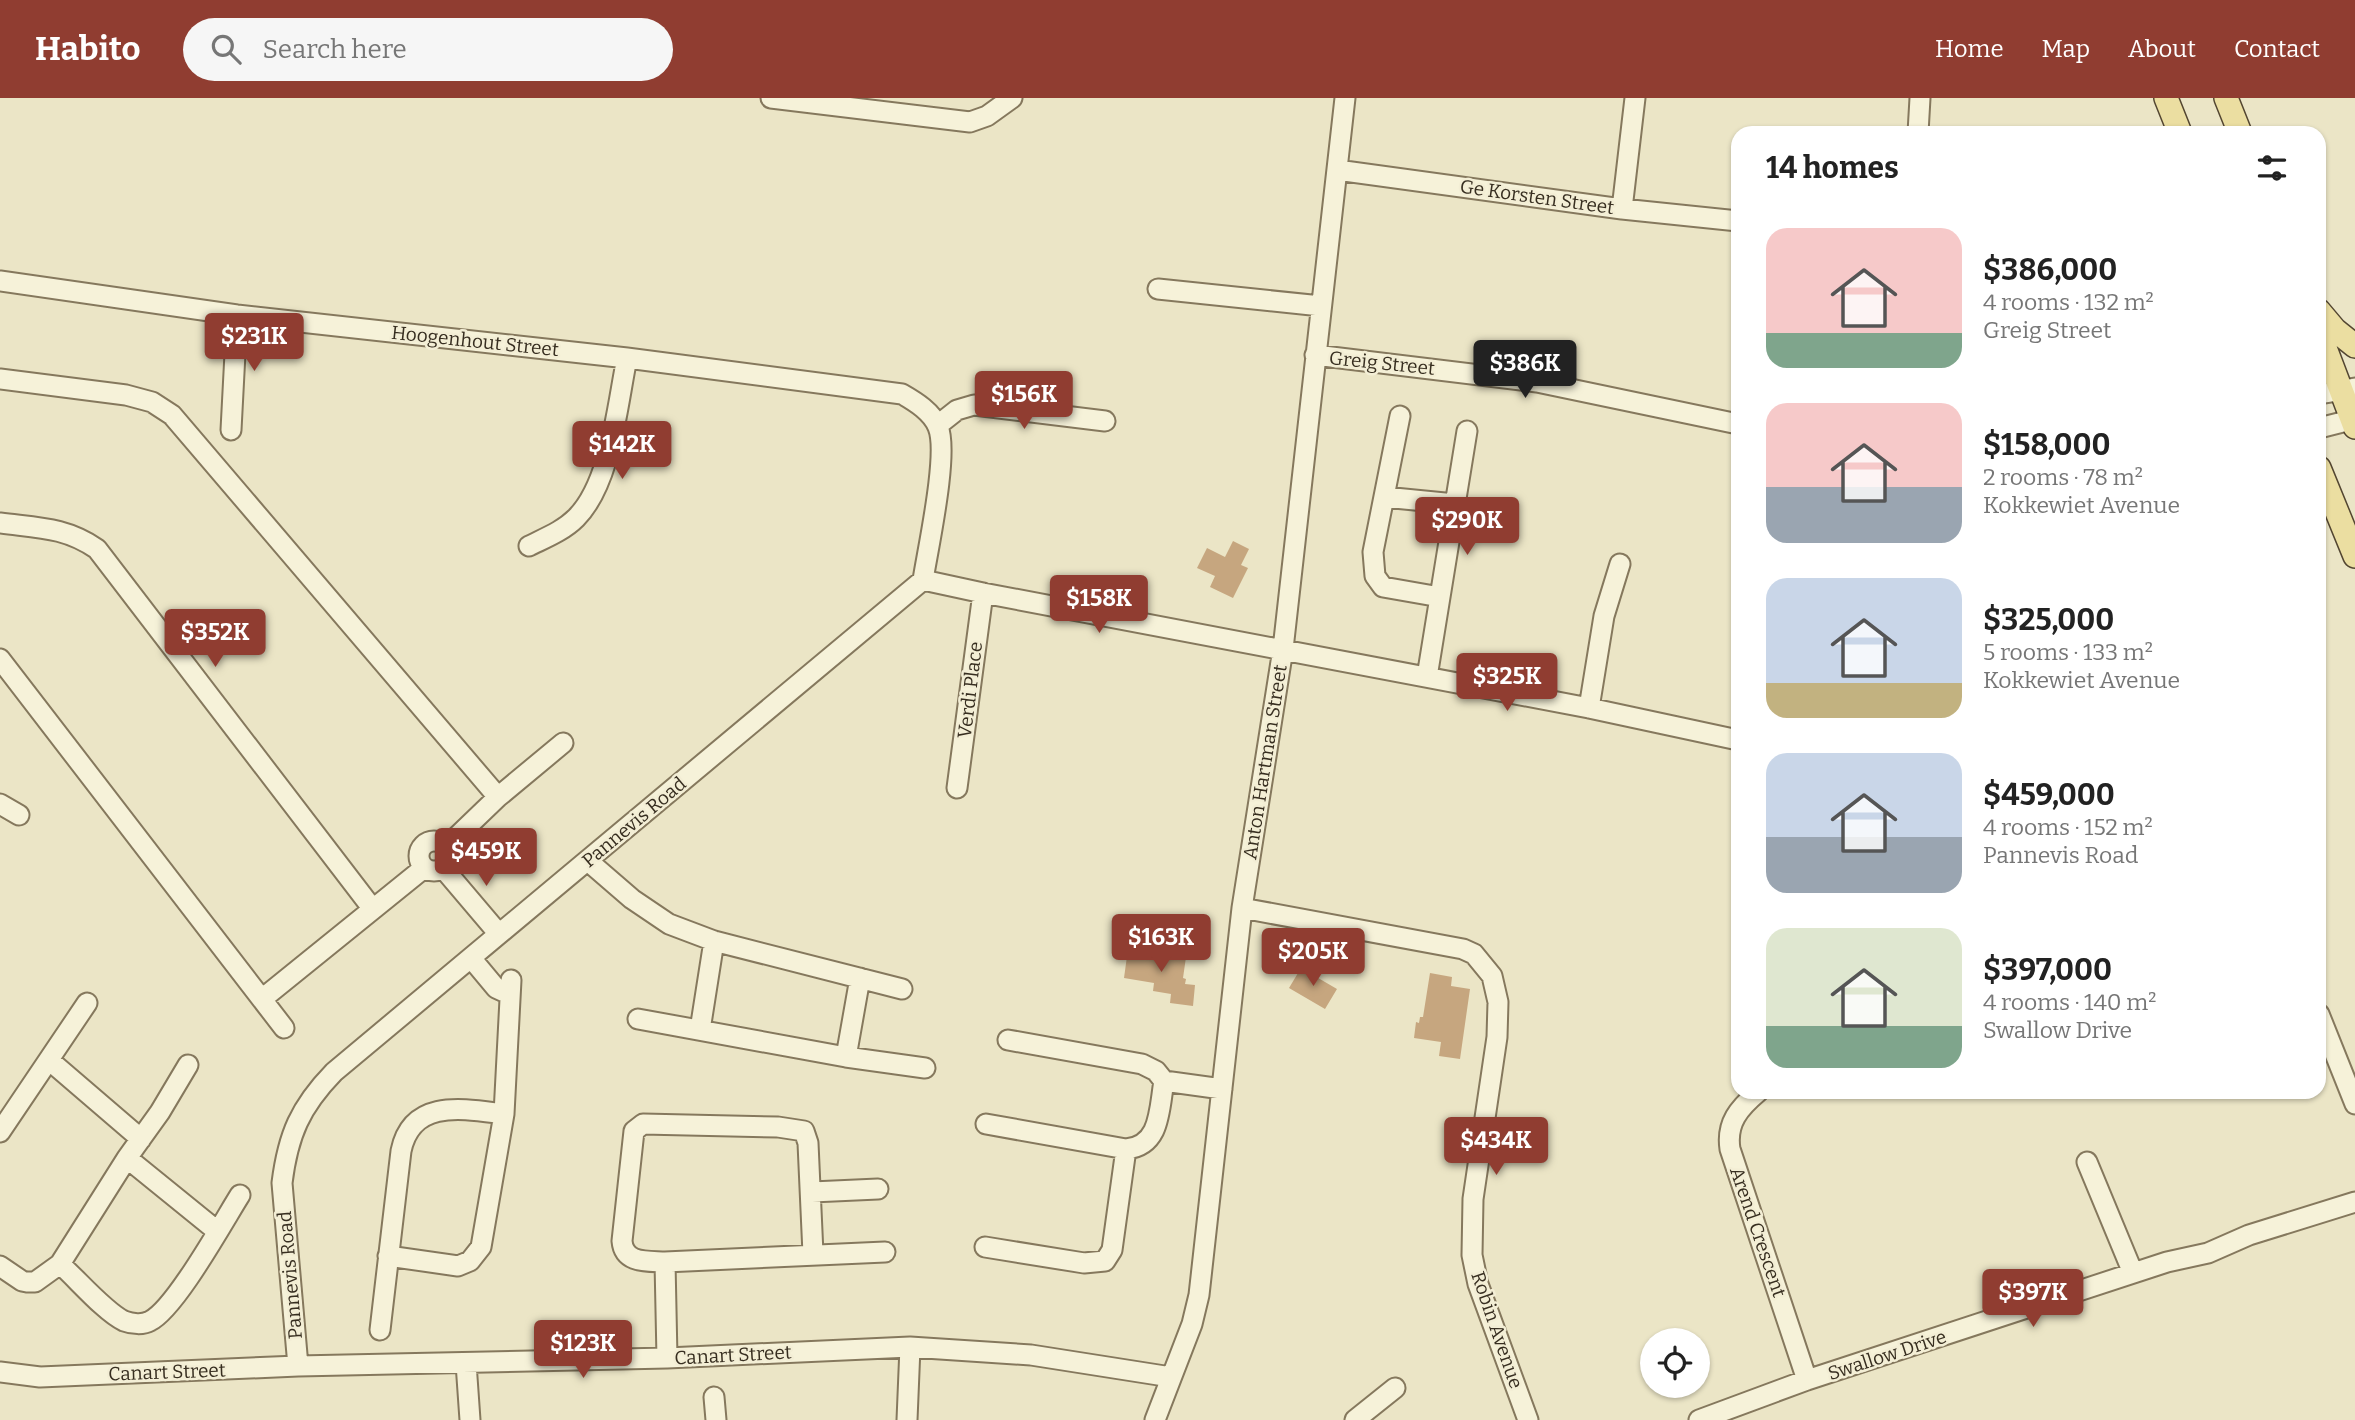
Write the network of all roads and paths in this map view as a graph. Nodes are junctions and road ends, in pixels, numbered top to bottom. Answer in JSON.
{"nodes":[{"id":1,"x":771,"y":98,"type":"edge"},
{"id":2,"x":1012,"y":98,"type":"edge"},
{"id":3,"x":1345,"y":98,"type":"edge"},
{"id":4,"x":1635,"y":98,"type":"edge"},
{"id":5,"x":1920,"y":98,"type":"edge"},
{"id":6,"x":2166,"y":98,"type":"edge"},
{"id":7,"x":2226,"y":98,"type":"edge"},
{"id":8,"x":1918,"y":126,"type":"edge"},
{"id":9,"x":2177,"y":126,"type":"edge"},
{"id":10,"x":2237,"y":126,"type":"edge"},
{"id":11,"x":1337,"y":170,"type":"junction"},
{"id":12,"x":1622,"y":209,"type":"junction"},
{"id":13,"x":1731,"y":220,"type":"edge"},
{"id":14,"x":0,"y":281,"type":"edge"},
{"id":15,"x":1158,"y":289,"type":"dead end"},
{"id":16,"x":1321,"y":306,"type":"junction"},
{"id":17,"x":237,"y":315,"type":"junction"},
{"id":18,"x":2326,"y":319,"type":"edge"},
{"id":19,"x":2326,"y":345,"type":"edge"},
{"id":20,"x":2355,"y":346,"type":"edge"},
{"id":21,"x":1315,"y":355,"type":"junction"},
{"id":22,"x":627,"y":358,"type":"junction"},
{"id":23,"x":0,"y":379,"type":"edge"},
{"id":24,"x":2349,"y":389,"type":"edge"},
{"id":25,"x":2326,"y":393,"type":"edge"},
{"id":26,"x":1400,"y":416,"type":"dead end"},
{"id":27,"x":1105,"y":421,"type":"dead end"},
{"id":28,"x":2354,"y":422,"type":"edge"},
{"id":29,"x":1731,"y":423,"type":"edge"},
{"id":30,"x":938,"y":425,"type":"junction"},
{"id":31,"x":2326,"y":427,"type":"edge"},
{"id":32,"x":230,"y":430,"type":"dead end"},
{"id":33,"x":1467,"y":430,"type":"dead end"},
{"id":34,"x":2326,"y":485,"type":"edge"},
{"id":35,"x":1384,"y":498,"type":"junction"},
{"id":36,"x":2326,"y":503,"type":"edge"},
{"id":37,"x":1455,"y":504,"type":"junction"},
{"id":38,"x":2340,"y":519,"type":"junction"},
{"id":39,"x":0,"y":523,"type":"edge"},
{"id":40,"x":529,"y":546,"type":"dead end"},
{"id":41,"x":2355,"y":556,"type":"edge"},
{"id":42,"x":1620,"y":564,"type":"dead end"},
{"id":43,"x":923,"y":580,"type":"junction"},
{"id":44,"x":983,"y":593,"type":"junction"},
{"id":45,"x":1440,"y":597,"type":"junction"},
{"id":46,"x":1283,"y":649,"type":"junction"},
{"id":47,"x":0,"y":659,"type":"edge"},
{"id":48,"x":1427,"y":677,"type":"junction"},
{"id":49,"x":1589,"y":708,"type":"junction"},
{"id":50,"x":1731,"y":738,"type":"edge"},
{"id":51,"x":563,"y":743,"type":"dead end"},
{"id":52,"x":957,"y":788,"type":"dead end"},
{"id":53,"x":498,"y":797,"type":"junction"},
{"id":54,"x":0,"y":804,"type":"edge"},
{"id":55,"x":19,"y":815,"type":"dead end"},
{"id":56,"x":446,"y":847,"type":"junction"},
{"id":57,"x":588,"y":860,"type":"junction"},
{"id":58,"x":433,"y":868,"type":"junction"},
{"id":59,"x":372,"y":908,"type":"junction"},
{"id":60,"x":1242,"y":908,"type":"junction"},
{"id":61,"x":499,"y":934,"type":"junction"},
{"id":62,"x":715,"y":941,"type":"junction"},
{"id":63,"x":471,"y":958,"type":"junction"},
{"id":64,"x":860,"y":978,"type":"junction"},
{"id":65,"x":902,"y":989,"type":"dead end"},
{"id":66,"x":262,"y":999,"type":"junction"},
{"id":67,"x":87,"y":1003,"type":"dead end"},
{"id":68,"x":638,"y":1019,"type":"dead end"},
{"id":69,"x":284,"y":1028,"type":"dead end"},
{"id":70,"x":699,"y":1030,"type":"junction"},
{"id":71,"x":2326,"y":1032,"type":"edge"},
{"id":72,"x":1008,"y":1040,"type":"dead end"},
{"id":73,"x":846,"y":1057,"type":"junction"},
{"id":74,"x":50,"y":1060,"type":"junction"},
{"id":75,"x":188,"y":1065,"type":"dead end"},
{"id":76,"x":925,"y":1068,"type":"dead end"},
{"id":77,"x":1164,"y":1081,"type":"junction"},
{"id":78,"x":1222,"y":1089,"type":"junction"},
{"id":79,"x":1751,"y":1099,"type":"edge"},
{"id":80,"x":2355,"y":1104,"type":"edge"},
{"id":81,"x":504,"y":1114,"type":"junction"},
{"id":82,"x":986,"y":1124,"type":"dead end"},
{"id":83,"x":0,"y":1132,"type":"edge"},
{"id":84,"x":141,"y":1139,"type":"junction"},
{"id":85,"x":1126,"y":1149,"type":"junction"},
{"id":86,"x":127,"y":1158,"type":"junction"},
{"id":87,"x":2087,"y":1162,"type":"dead end"},
{"id":88,"x":878,"y":1189,"type":"dead end"},
{"id":89,"x":812,"y":1192,"type":"junction"},
{"id":90,"x":240,"y":1195,"type":"dead end"},
{"id":91,"x":2355,"y":1202,"type":"edge"},
{"id":92,"x":217,"y":1231,"type":"junction"},
{"id":93,"x":985,"y":1247,"type":"dead end"},
{"id":94,"x":885,"y":1252,"type":"dead end"},
{"id":95,"x":813,"y":1254,"type":"junction"},
{"id":96,"x":388,"y":1256,"type":"junction"},
{"id":97,"x":665,"y":1262,"type":"junction"},
{"id":98,"x":60,"y":1264,"type":"junction"},
{"id":99,"x":0,"y":1266,"type":"edge"},
{"id":100,"x":2133,"y":1273,"type":"junction"},
{"id":101,"x":380,"y":1330,"type":"dead end"},
{"id":102,"x":910,"y":1347,"type":"junction"},
{"id":103,"x":667,"y":1357,"type":"junction"},
{"id":104,"x":466,"y":1363,"type":"junction"},
{"id":105,"x":298,"y":1366,"type":"junction"},
{"id":106,"x":0,"y":1372,"type":"edge"},
{"id":107,"x":1171,"y":1377,"type":"junction"},
{"id":108,"x":1807,"y":1380,"type":"junction"},
{"id":109,"x":1395,"y":1388,"type":"dead end"},
{"id":110,"x":714,"y":1397,"type":"dead end"},
{"id":111,"x":470,"y":1420,"type":"edge"},
{"id":112,"x":716,"y":1420,"type":"edge"},
{"id":113,"x":907,"y":1420,"type":"edge"},
{"id":114,"x":1156,"y":1420,"type":"edge"},
{"id":115,"x":1355,"y":1420,"type":"edge"},
{"id":116,"x":1528,"y":1420,"type":"edge"},
{"id":117,"x":1699,"y":1420,"type":"edge"}],
"edges":[{"from":1,"to":2,"type":"street"},
{"from":3,"to":11,"type":"street","name":"Anton Hartman Street"},
{"from":4,"to":12,"type":"street"},
{"from":5,"to":8,"type":"street"},
{"from":6,"to":9,"type":"main road"},
{"from":7,"to":10,"type":"main road"},
{"from":11,"to":12,"type":"street","name":"Ge Korsten Street"},
{"from":11,"to":16,"type":"street","name":"Anton Hartman Street"},
{"from":12,"to":13,"type":"street","name":"Ge Korsten Street"},
{"from":14,"to":17,"type":"street","name":"Hoogenhout Street"},
{"from":15,"to":16,"type":"street"},
{"from":16,"to":21,"type":"street","name":"Anton Hartman Street"},
{"from":17,"to":22,"type":"street","name":"Hoogenhout Street"},
{"from":17,"to":32,"type":"street"},
{"from":18,"to":20,"type":"main road"},
{"from":19,"to":24,"type":"main road"},
{"from":21,"to":29,"type":"street","name":"Greig Street"},
{"from":21,"to":46,"type":"street","name":"Anton Hartman Street"},
{"from":22,"to":30,"type":"street","name":"Hoogenhout Street"},
{"from":22,"to":40,"type":"street"},
{"from":23,"to":53,"type":"street"},
{"from":24,"to":25,"type":"street"},
{"from":24,"to":28,"type":"main road"},
{"from":26,"to":35,"type":"street"},
{"from":27,"to":30,"type":"street"},
{"from":28,"to":31,"type":"street"},
{"from":30,"to":43,"type":"street"},
{"from":33,"to":37,"type":"street"},
{"from":34,"to":38,"type":"main road"},
{"from":35,"to":37,"type":"street"},
{"from":35,"to":45,"type":"street"},
{"from":36,"to":38,"type":"main road"},
{"from":37,"to":45,"type":"street"},
{"from":38,"to":41,"type":"main road"},
{"from":39,"to":59,"type":"street"},
{"from":42,"to":49,"type":"street"},
{"from":43,"to":44,"type":"street"},
{"from":43,"to":57,"type":"street","name":"Pannevis Road"},
{"from":44,"to":46,"type":"street"},
{"from":44,"to":52,"type":"street","name":"Verdi Place"},
{"from":45,"to":48,"type":"street"},
{"from":46,"to":48,"type":"street"},
{"from":46,"to":60,"type":"street","name":"Anton Hartman Street"},
{"from":47,"to":66,"type":"street"},
{"from":48,"to":49,"type":"street"},
{"from":49,"to":50,"type":"street"},
{"from":51,"to":53,"type":"street"},
{"from":53,"to":56,"type":"street"},
{"from":54,"to":55,"type":"street"},
{"from":56,"to":58,"type":"street"},
{"from":56,"to":58,"type":"street"},
{"from":57,"to":61,"type":"street","name":"Pannevis Road"},
{"from":57,"to":62,"type":"street"},
{"from":58,"to":59,"type":"street"},
{"from":58,"to":61,"type":"street"},
{"from":59,"to":66,"type":"street"},
{"from":60,"to":78,"type":"street","name":"Anton Hartman Street"},
{"from":60,"to":116,"type":"street","name":"Robin Avenue"},
{"from":61,"to":63,"type":"street","name":"Pannevis Road"},
{"from":62,"to":64,"type":"street"},
{"from":62,"to":70,"type":"street"},
{"from":63,"to":81,"type":"street"},
{"from":63,"to":105,"type":"street","name":"Pannevis Road"},
{"from":64,"to":65,"type":"street"},
{"from":64,"to":73,"type":"street"},
{"from":66,"to":69,"type":"street"},
{"from":67,"to":74,"type":"street"},
{"from":68,"to":70,"type":"street"},
{"from":70,"to":73,"type":"street"},
{"from":71,"to":80,"type":"street"},
{"from":72,"to":77,"type":"street"},
{"from":73,"to":76,"type":"street"},
{"from":74,"to":83,"type":"street"},
{"from":74,"to":84,"type":"street"},
{"from":75,"to":84,"type":"street"},
{"from":77,"to":78,"type":"street"},
{"from":77,"to":85,"type":"street"},
{"from":78,"to":107,"type":"street","name":"Anton Hartman Street"},
{"from":79,"to":108,"type":"street","name":"Arend Crescent"},
{"from":81,"to":96,"type":"street"},
{"from":81,"to":96,"type":"street"},
{"from":82,"to":85,"type":"street"},
{"from":84,"to":86,"type":"street"},
{"from":85,"to":93,"type":"street"},
{"from":86,"to":92,"type":"street"},
{"from":86,"to":98,"type":"street"},
{"from":87,"to":100,"type":"street"},
{"from":88,"to":89,"type":"street"},
{"from":89,"to":95,"type":"street"},
{"from":89,"to":97,"type":"street"},
{"from":90,"to":92,"type":"street"},
{"from":91,"to":100,"type":"street","name":"Swallow Drive"},
{"from":92,"to":98,"type":"street"},
{"from":94,"to":95,"type":"street"},
{"from":95,"to":97,"type":"street"},
{"from":96,"to":101,"type":"street"},
{"from":97,"to":103,"type":"street"},
{"from":98,"to":99,"type":"street"},
{"from":100,"to":108,"type":"street","name":"Swallow Drive"},
{"from":102,"to":103,"type":"street","name":"Canart Street"},
{"from":102,"to":107,"type":"street","name":"Canart Street"},
{"from":102,"to":113,"type":"street"},
{"from":103,"to":104,"type":"street","name":"Canart Street"},
{"from":104,"to":105,"type":"street","name":"Canart Street"},
{"from":104,"to":111,"type":"street"},
{"from":105,"to":106,"type":"street","name":"Canart Street"},
{"from":107,"to":114,"type":"street","name":"Anton Hartman Street"},
{"from":108,"to":117,"type":"street","name":"Swallow Drive"},
{"from":109,"to":115,"type":"street"},
{"from":110,"to":112,"type":"street"}]}
